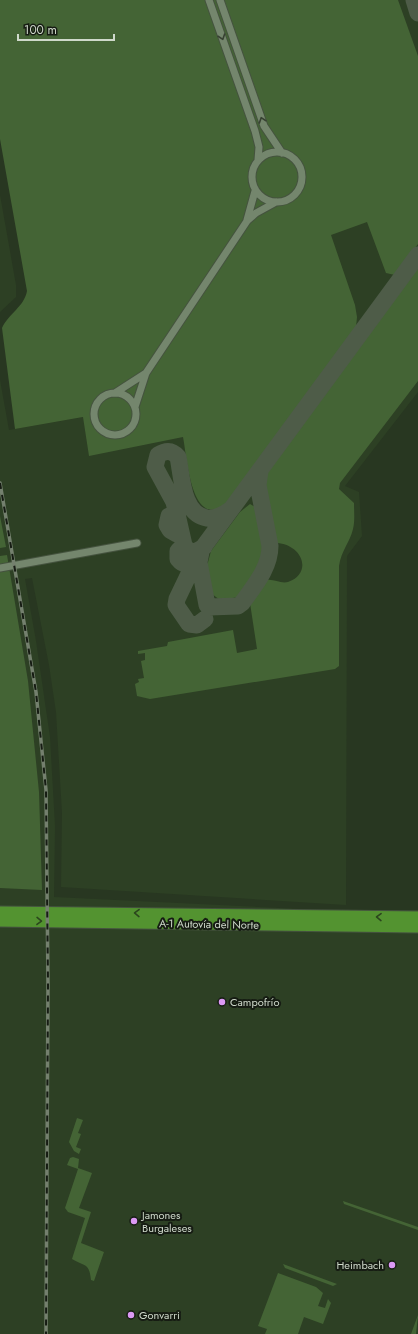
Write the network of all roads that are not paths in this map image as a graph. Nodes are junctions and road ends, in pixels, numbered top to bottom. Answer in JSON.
{"nodes":[{"id":1,"x":209,"y":0,"type":"edge"},
{"id":2,"x":220,"y":0,"type":"edge"},
{"id":3,"x":282,"y":153,"type":"junction"},
{"id":4,"x":258,"y":160,"type":"junction"},
{"id":5,"x":256,"y":191,"type":"junction"},
{"id":6,"x":276,"y":202,"type":"junction"},
{"id":7,"x":247,"y":221,"type":"junction"},
{"id":8,"x":146,"y":373,"type":"junction"},
{"id":9,"x":115,"y":393,"type":"junction"},
{"id":10,"x":135,"y":407,"type":"junction"},
{"id":11,"x":137,"y":543,"type":"dead end"},
{"id":12,"x":0,"y":568,"type":"edge"},
{"id":13,"x":0,"y":912,"type":"edge"},
{"id":14,"x":418,"y":917,"type":"edge"},
{"id":15,"x":0,"y":921,"type":"edge"},
{"id":16,"x":265,"y":925,"type":"junction"},
{"id":17,"x":418,"y":927,"type":"edge"},
{"id":18,"x":418,"y":933,"type":"edge"}],
"edges":[{"from":1,"to":4,"type":"street","one_way":true},
{"from":3,"to":2,"type":"street","one_way":true},
{"from":3,"to":4,"type":"street"},
{"from":3,"to":6,"type":"street"},
{"from":4,"to":5,"type":"street"},
{"from":5,"to":6,"type":"street"},
{"from":5,"to":7,"type":"street"},
{"from":6,"to":7,"type":"street"},
{"from":7,"to":8,"type":"street"},
{"from":8,"to":9,"type":"street"},
{"from":8,"to":10,"type":"street"},
{"from":9,"to":10,"type":"street"},
{"from":9,"to":10,"type":"street"},
{"from":11,"to":12,"type":"street"},
{"from":14,"to":13,"type":"highway","name":"A-1 Autovía del Norte","one_way":true},
{"from":15,"to":16,"type":"highway","name":"A-1 Autovía del Norte","one_way":true},
{"from":16,"to":17,"type":"highway","name":"A-1 Autovía del Norte"},
{"from":16,"to":18,"type":"highway"}]}
